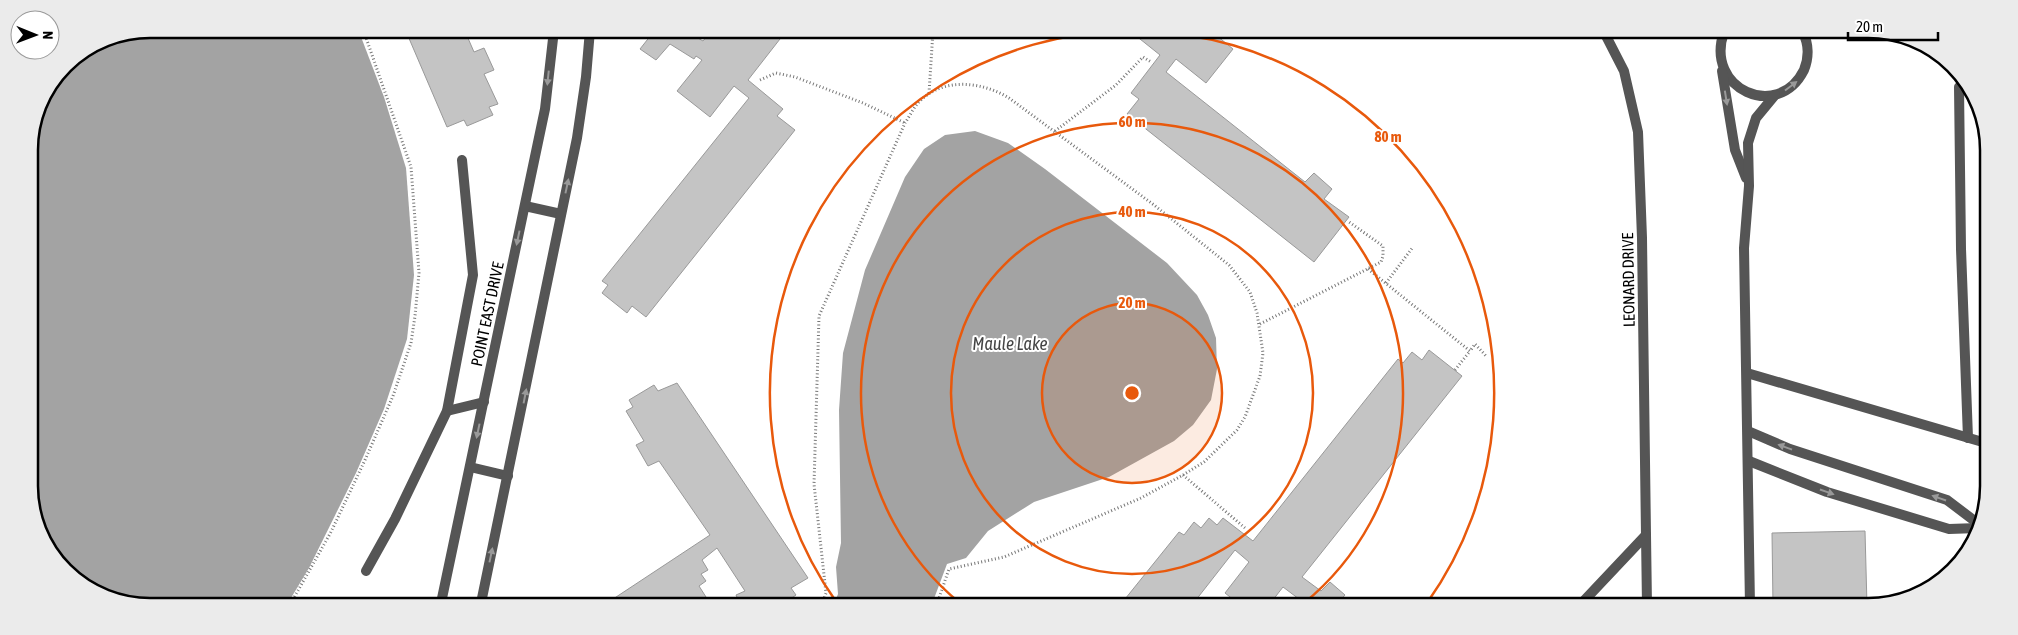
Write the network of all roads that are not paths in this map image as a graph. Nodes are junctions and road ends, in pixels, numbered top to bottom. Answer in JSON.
{"nodes":[{"id":1,"x":553,"y":38,"type":"edge"},
{"id":2,"x":589,"y":38,"type":"edge"},
{"id":3,"x":1607,"y":38,"type":"edge"},
{"id":4,"x":1720,"y":38,"type":"edge"},
{"id":5,"x":1722,"y":38,"type":"edge"},
{"id":6,"x":1804,"y":38,"type":"edge"},
{"id":7,"x":1720,"y":56,"type":"junction"},
{"id":8,"x":1959,"y":87,"type":"dead end"},
{"id":9,"x":1775,"y":95,"type":"junction"},
{"id":10,"x":462,"y":160,"type":"dead end"},
{"id":11,"x":1749,"y":186,"type":"junction"},
{"id":12,"x":525,"y":206,"type":"junction"},
{"id":13,"x":561,"y":214,"type":"junction"},
{"id":14,"x":1747,"y":373,"type":"junction"},
{"id":15,"x":484,"y":402,"type":"junction"},
{"id":16,"x":447,"y":411,"type":"junction"},
{"id":17,"x":1748,"y":431,"type":"junction"},
{"id":18,"x":1968,"y":438,"type":"junction"},
{"id":19,"x":1980,"y":441,"type":"edge"},
{"id":20,"x":1749,"y":461,"type":"junction"},
{"id":21,"x":470,"y":468,"type":"junction"},
{"id":22,"x":508,"y":476,"type":"junction"},
{"id":23,"x":1974,"y":522,"type":"edge"},
{"id":24,"x":1972,"y":527,"type":"edge"},
{"id":25,"x":1646,"y":535,"type":"junction"},
{"id":26,"x":366,"y":571,"type":"dead end"},
{"id":27,"x":1587,"y":597,"type":"edge"},
{"id":28,"x":1647,"y":597,"type":"edge"},
{"id":29,"x":1750,"y":597,"type":"edge"},
{"id":30,"x":442,"y":598,"type":"edge"},
{"id":31,"x":482,"y":598,"type":"edge"}],
"edges":[{"from":1,"to":12,"type":"street","name":"POINT EAST DRIVE","one_way":true},
{"from":13,"to":2,"type":"street","one_way":true},
{"from":3,"to":25,"type":"street","name":"LEONARD DRIVE"},
{"from":4,"to":7,"type":"street"},
{"from":5,"to":7,"type":"street"},
{"from":9,"to":6,"type":"street","one_way":true},
{"from":7,"to":9,"type":"street"},
{"from":7,"to":11,"type":"street","one_way":true},
{"from":8,"to":18,"type":"street"},
{"from":9,"to":11,"type":"street"},
{"from":10,"to":16,"type":"street"},
{"from":11,"to":14,"type":"street"},
{"from":12,"to":13,"type":"street"},
{"from":12,"to":15,"type":"street","name":"POINT EAST DRIVE","one_way":true},
{"from":22,"to":13,"type":"street","one_way":true},
{"from":14,"to":17,"type":"street"},
{"from":14,"to":18,"type":"street"},
{"from":15,"to":16,"type":"street"},
{"from":15,"to":21,"type":"street","name":"POINT EAST DRIVE","one_way":true},
{"from":16,"to":26,"type":"street"},
{"from":17,"to":20,"type":"street"},
{"from":23,"to":17,"type":"street","one_way":true},
{"from":18,"to":19,"type":"street"},
{"from":20,"to":24,"type":"street","one_way":true},
{"from":20,"to":29,"type":"street"},
{"from":21,"to":22,"type":"street"},
{"from":21,"to":30,"type":"street","name":"POINT EAST DRIVE"},
{"from":31,"to":22,"type":"street","one_way":true},
{"from":25,"to":27,"type":"street"},
{"from":25,"to":28,"type":"street","name":"LEONARD DRIVE"}]}
